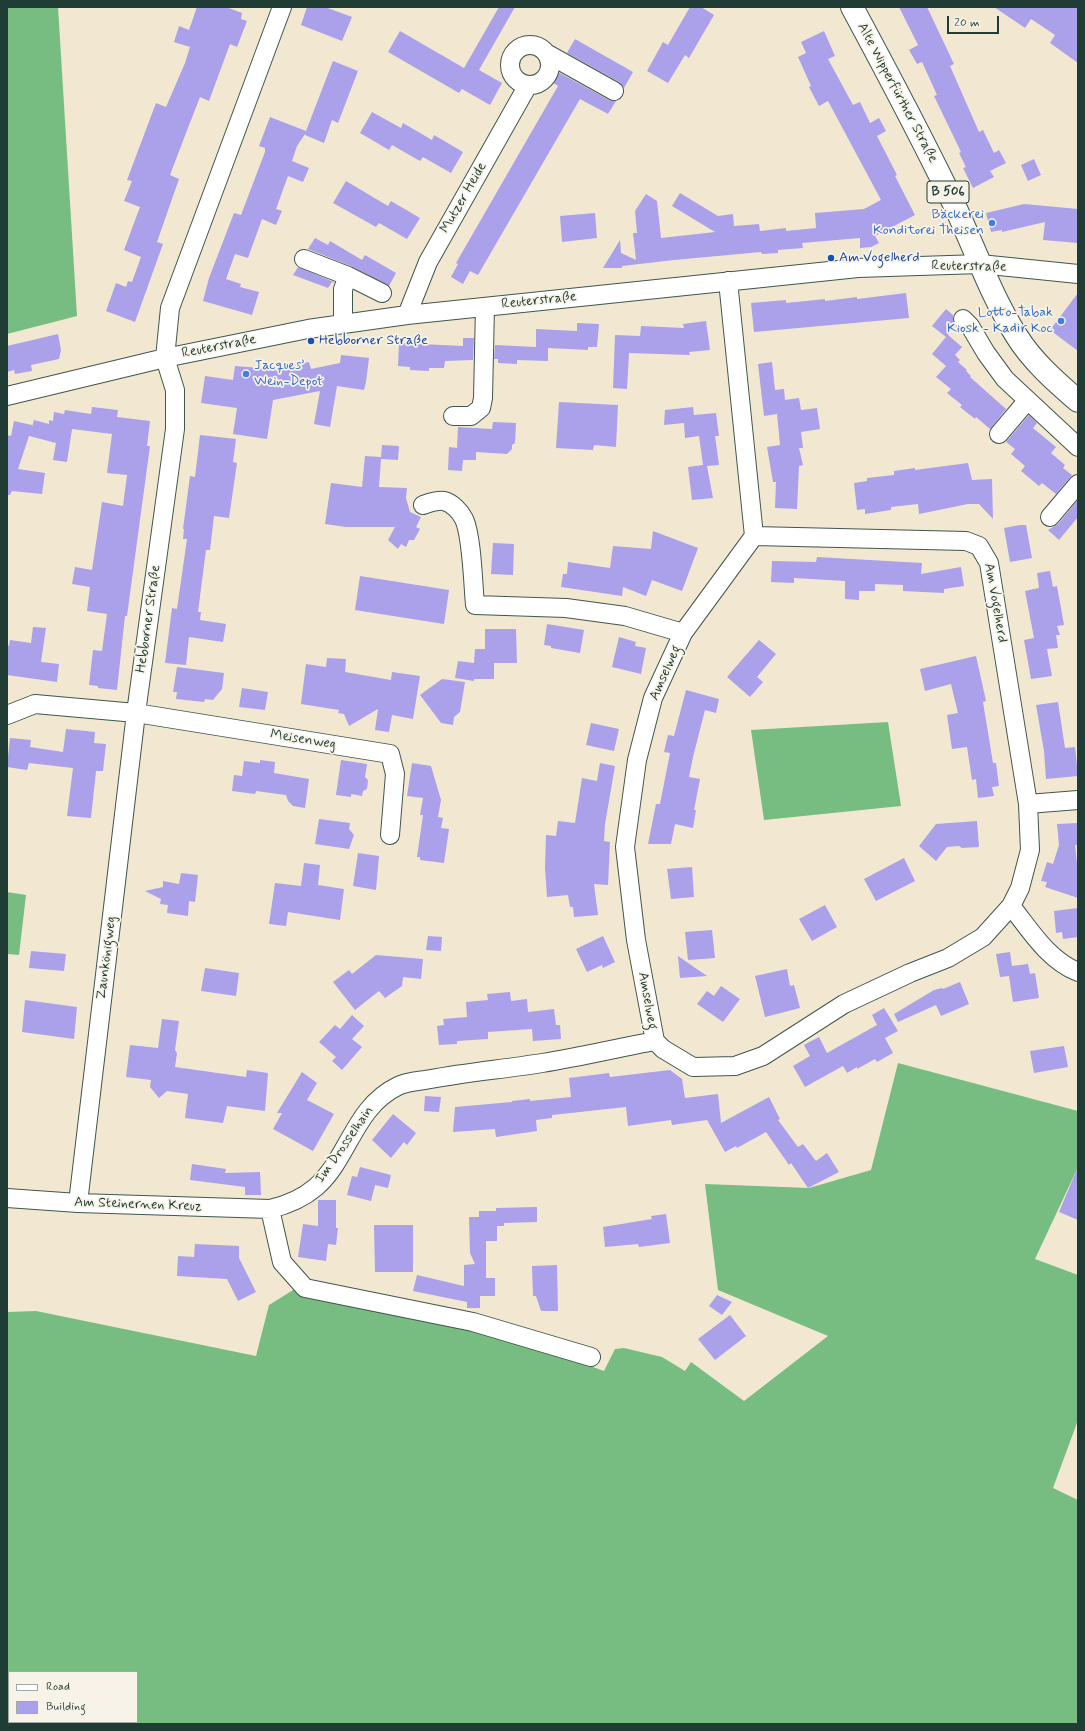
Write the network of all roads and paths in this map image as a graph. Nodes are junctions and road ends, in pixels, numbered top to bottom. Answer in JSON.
{"nodes":[{"id":1,"x":282,"y":7,"type":"edge"},
{"id":2,"x":852,"y":7,"type":"edge"},
{"id":3,"x":546,"y":53,"type":"junction"},
{"id":4,"x":528,"y":85,"type":"junction"},
{"id":5,"x":614,"y":91,"type":"dead end"},
{"id":6,"x":304,"y":259,"type":"dead end"},
{"id":7,"x":980,"y":264,"type":"junction"},
{"id":8,"x":1078,"y":274,"type":"edge"},
{"id":9,"x":348,"y":276,"type":"junction"},
{"id":10,"x":728,"y":281,"type":"junction"},
{"id":11,"x":382,"y":292,"type":"dead end"},
{"id":12,"x":485,"y":307,"type":"junction"},
{"id":13,"x":407,"y":315,"type":"junction"},
{"id":14,"x":963,"y":319,"type":"dead end"},
{"id":15,"x":343,"y":324,"type":"junction"},
{"id":16,"x":165,"y":358,"type":"junction"},
{"id":17,"x":7,"y":396,"type":"edge"},
{"id":18,"x":1027,"y":400,"type":"junction"},
{"id":19,"x":1078,"y":401,"type":"edge"},
{"id":20,"x":453,"y":416,"type":"dead end"},
{"id":21,"x":999,"y":434,"type":"dead end"},
{"id":22,"x":1078,"y":447,"type":"edge"},
{"id":23,"x":1078,"y":484,"type":"edge"},
{"id":24,"x":423,"y":505,"type":"dead end"},
{"id":25,"x":1050,"y":516,"type":"dead end"},
{"id":26,"x":754,"y":536,"type":"junction"},
{"id":27,"x":683,"y":633,"type":"junction"},
{"id":28,"x":136,"y":713,"type":"junction"},
{"id":29,"x":7,"y":715,"type":"edge"},
{"id":30,"x":1078,"y":800,"type":"edge"},
{"id":31,"x":1028,"y":804,"type":"junction"},
{"id":32,"x":390,"y":835,"type":"dead end"},
{"id":33,"x":1011,"y":906,"type":"junction"},
{"id":34,"x":1078,"y":972,"type":"edge"},
{"id":35,"x":655,"y":1040,"type":"junction"},
{"id":36,"x":7,"y":1198,"type":"edge"},
{"id":37,"x":78,"y":1203,"type":"junction"},
{"id":38,"x":270,"y":1209,"type":"junction"},
{"id":39,"x":591,"y":1357,"type":"dead end"}],
"edges":[{"from":1,"to":16,"type":"street","name":"Hebborner Straße"},
{"from":2,"to":7,"type":"main road","name":"Alte Wipperfürther Straße","number":"B 506"},
{"from":3,"to":4,"type":"street"},
{"from":3,"to":4,"type":"street"},
{"from":3,"to":5,"type":"street"},
{"from":4,"to":13,"type":"street","name":"Mutzer Heide"},
{"from":6,"to":9,"type":"street"},
{"from":7,"to":8,"type":"street","name":"Reuterstraße"},
{"from":7,"to":10,"type":"street","name":"Reuterstraße"},
{"from":7,"to":19,"type":"main road","name":"Alte Wipperfürther Straße","number":"B 506"},
{"from":9,"to":11,"type":"street"},
{"from":9,"to":15,"type":"street"},
{"from":10,"to":12,"type":"street","name":"Reuterstraße"},
{"from":10,"to":26,"type":"street"},
{"from":12,"to":13,"type":"street","name":"Reuterstraße"},
{"from":12,"to":20,"type":"street"},
{"from":13,"to":15,"type":"street","name":"Reuterstraße"},
{"from":14,"to":18,"type":"street"},
{"from":15,"to":16,"type":"street","name":"Reuterstraße"},
{"from":16,"to":17,"type":"street","name":"Reuterstraße"},
{"from":16,"to":28,"type":"street","name":"Hebborner Straße"},
{"from":18,"to":21,"type":"street"},
{"from":18,"to":22,"type":"street"},
{"from":23,"to":25,"type":"street"},
{"from":24,"to":27,"type":"street","name":"Amselweg"},
{"from":26,"to":27,"type":"street","name":"Amselweg"},
{"from":26,"to":31,"type":"street","name":"Am Vogelherd"},
{"from":27,"to":35,"type":"street","name":"Amselweg"},
{"from":28,"to":29,"type":"street"},
{"from":28,"to":32,"type":"street","name":"Meisenweg"},
{"from":28,"to":37,"type":"street","name":"Zaunkönigweg"},
{"from":30,"to":31,"type":"street"},
{"from":31,"to":33,"type":"street","name":"Amselweg"},
{"from":33,"to":34,"type":"street"},
{"from":33,"to":35,"type":"street","name":"Amselweg"},
{"from":35,"to":38,"type":"street","name":"Im Drosselhain"},
{"from":36,"to":37,"type":"street","name":"Am Steinernen Kreuz"},
{"from":37,"to":38,"type":"street","name":"Am Steinernen Kreuz"},
{"from":38,"to":39,"type":"street"}]}
